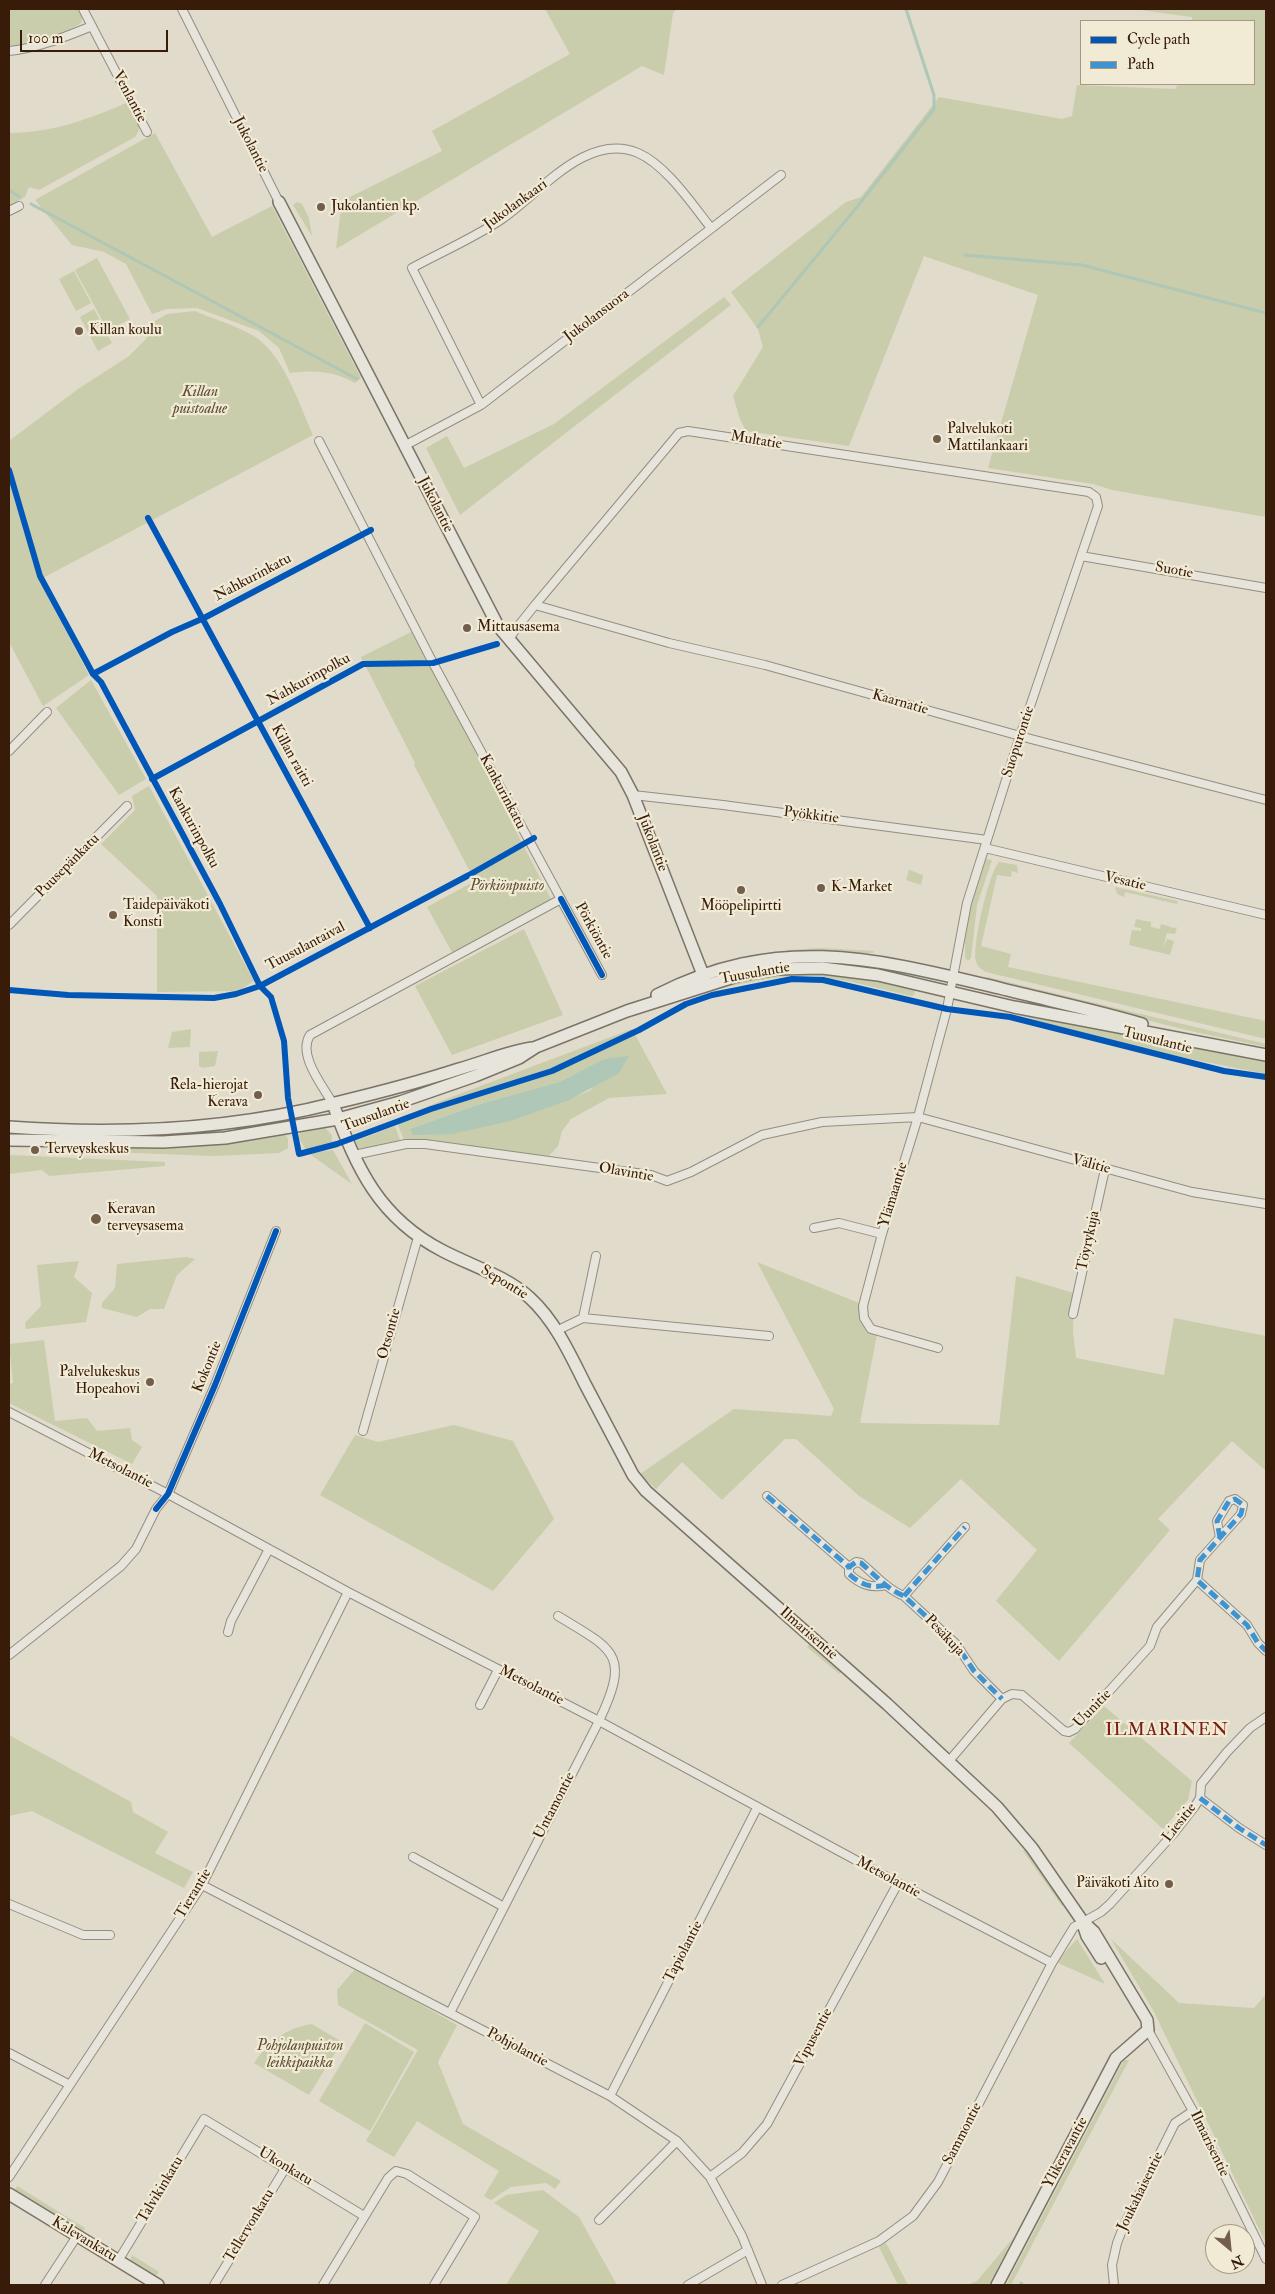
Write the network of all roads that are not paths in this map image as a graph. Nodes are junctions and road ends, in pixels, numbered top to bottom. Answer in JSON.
{"nodes":[{"id":1,"x":84,"y":9,"type":"edge"},
{"id":2,"x":182,"y":9,"type":"edge"},
{"id":3,"x":92,"y":26,"type":"junction"},
{"id":4,"x":9,"y":52,"type":"edge"},
{"id":5,"x":147,"y":132,"type":"dead end"},
{"id":6,"x":781,"y":175,"type":"dead end"},
{"id":7,"x":279,"y":202,"type":"joint"},
{"id":8,"x":19,"y":206,"type":"dead end"},
{"id":9,"x":9,"y":211,"type":"edge"},
{"id":10,"x":711,"y":228,"type":"junction"},
{"id":11,"x":481,"y":405,"type":"junction"},
{"id":12,"x":319,"y":441,"type":"dead end"},
{"id":13,"x":404,"y":446,"type":"junction"},
{"id":14,"x":1096,"y":497,"type":"joint"},
{"id":15,"x":1082,"y":556,"type":"junction"},
{"id":16,"x":1266,"y":588,"type":"edge"},
{"id":17,"x":535,"y":605,"type":"junction"},
{"id":18,"x":509,"y":640,"type":"junction"},
{"id":19,"x":47,"y":712,"type":"dead end"},
{"id":20,"x":1020,"y":736,"type":"junction"},
{"id":21,"x":9,"y":751,"type":"edge"},
{"id":22,"x":633,"y":796,"type":"junction"},
{"id":23,"x":1266,"y":800,"type":"edge"},
{"id":24,"x":127,"y":806,"type":"dead end"},
{"id":25,"x":986,"y":844,"type":"junction"},
{"id":26,"x":561,"y":899,"type":"junction"},
{"id":27,"x":1266,"y":915,"type":"edge"},
{"id":28,"x":9,"y":925,"type":"edge"},
{"id":29,"x":602,"y":975,"type":"dead end"},
{"id":30,"x":952,"y":978,"type":"junction"},
{"id":31,"x":705,"y":980,"type":"junction"},
{"id":32,"x":950,"y":991,"type":"junction"},
{"id":33,"x":1199,"y":1040,"type":"junction"},
{"id":34,"x":536,"y":1047,"type":"junction"},
{"id":35,"x":1266,"y":1055,"type":"edge"},
{"id":36,"x":333,"y":1104,"type":"junction"},
{"id":37,"x":918,"y":1118,"type":"junction"},
{"id":38,"x":338,"y":1119,"type":"junction"},
{"id":39,"x":9,"y":1127,"type":"edge"},
{"id":40,"x":9,"y":1140,"type":"edge"},
{"id":41,"x":354,"y":1155,"type":"junction"},
{"id":42,"x":1105,"y":1169,"type":"junction"},
{"id":43,"x":1266,"y":1204,"type":"edge"},
{"id":44,"x":814,"y":1228,"type":"dead end"},
{"id":45,"x":276,"y":1231,"type":"dead end"},
{"id":46,"x":882,"y":1234,"type":"junction"},
{"id":47,"x":418,"y":1237,"type":"junction"},
{"id":48,"x":596,"y":1256,"type":"dead end"},
{"id":49,"x":1073,"y":1314,"type":"dead end"},
{"id":50,"x":583,"y":1318,"type":"junction"},
{"id":51,"x":556,"y":1331,"type":"junction"},
{"id":52,"x":769,"y":1336,"type":"dead end"},
{"id":53,"x":938,"y":1348,"type":"dead end"},
{"id":54,"x":9,"y":1412,"type":"edge"},
{"id":55,"x":363,"y":1432,"type":"dead end"},
{"id":56,"x":168,"y":1494,"type":"junction"},
{"id":57,"x":767,"y":1496,"type":"dead end"},
{"id":58,"x":965,"y":1527,"type":"dead end"},
{"id":59,"x":1220,"y":1538,"type":"junction"},
{"id":60,"x":269,"y":1549,"type":"junction"},
{"id":61,"x":849,"y":1567,"type":"junction"},
{"id":62,"x":1197,"y":1580,"type":"junction"},
{"id":63,"x":886,"y":1585,"type":"junction"},
{"id":64,"x":348,"y":1592,"type":"junction"},
{"id":65,"x":904,"y":1596,"type":"junction"},
{"id":66,"x":558,"y":1616,"type":"dead end"},
{"id":67,"x":228,"y":1632,"type":"dead end"},
{"id":68,"x":1266,"y":1651,"type":"edge"},
{"id":69,"x":9,"y":1655,"type":"edge"},
{"id":70,"x":498,"y":1670,"type":"junction"},
{"id":71,"x":1002,"y":1699,"type":"junction"},
{"id":72,"x":480,"y":1705,"type":"dead end"},
{"id":73,"x":1266,"y":1717,"type":"edge"},
{"id":74,"x":599,"y":1721,"type":"junction"},
{"id":75,"x":949,"y":1761,"type":"junction"},
{"id":76,"x":1200,"y":1798,"type":"junction"},
{"id":77,"x":757,"y":1808,"type":"junction"},
{"id":78,"x":1266,"y":1845,"type":"edge"},
{"id":79,"x":413,"y":1857,"type":"dead end"},
{"id":80,"x":898,"y":1884,"type":"junction"},
{"id":81,"x":202,"y":1885,"type":"junction"},
{"id":82,"x":9,"y":1904,"type":"edge"},
{"id":83,"x":504,"y":1906,"type":"junction"},
{"id":84,"x":1083,"y":1922,"type":"junction"},
{"id":85,"x":110,"y":1935,"type":"dead end"},
{"id":86,"x":1052,"y":1962,"type":"junction"},
{"id":87,"x":450,"y":2013,"type":"junction"},
{"id":88,"x":1148,"y":2030,"type":"junction"},
{"id":89,"x":9,"y":2053,"type":"edge"},
{"id":90,"x":70,"y":2085,"type":"junction"},
{"id":91,"x":610,"y":2096,"type":"junction"},
{"id":92,"x":1193,"y":2110,"type":"junction"},
{"id":93,"x":204,"y":2119,"type":"joint"},
{"id":94,"x":677,"y":2141,"type":"junction"},
{"id":95,"x":286,"y":2167,"type":"junction"},
{"id":96,"x":710,"y":2176,"type":"junction"},
{"id":97,"x":9,"y":2177,"type":"edge"},
{"id":98,"x":9,"y":2194,"type":"edge"},
{"id":99,"x":364,"y":2216,"type":"junction"},
{"id":100,"x":599,"y":2220,"type":"dead end"},
{"id":101,"x":76,"y":2236,"type":"junction"},
{"id":102,"x":748,"y":2250,"type":"junction"},
{"id":103,"x":1266,"y":2260,"type":"edge"},
{"id":104,"x":118,"y":2261,"type":"junction"},
{"id":105,"x":45,"y":2285,"type":"edge"},
{"id":106,"x":158,"y":2285,"type":"edge"},
{"id":107,"x":214,"y":2285,"type":"edge"},
{"id":108,"x":323,"y":2285,"type":"edge"},
{"id":109,"x":434,"y":2285,"type":"edge"},
{"id":110,"x":688,"y":2285,"type":"edge"},
{"id":111,"x":762,"y":2285,"type":"edge"},
{"id":112,"x":782,"y":2285,"type":"edge"},
{"id":113,"x":997,"y":2285,"type":"edge"},
{"id":114,"x":1114,"y":2285,"type":"edge"}],
"edges":[{"from":1,"to":3,"type":"street","name":"Venlantie"},
{"from":2,"to":7,"type":"street","name":"Jukolantie"},
{"from":3,"to":4,"type":"street"},
{"from":3,"to":5,"type":"street","name":"Venlantie"},
{"from":6,"to":10,"type":"street","name":"Jukolansuora"},
{"from":7,"to":13,"type":"street","name":"Jukolantie"},
{"from":8,"to":9,"type":"street"},
{"from":10,"to":11,"type":"street","name":"Jukolansuora"},
{"from":10,"to":11,"type":"street","name":"Jukolankaari"},
{"from":11,"to":13,"type":"street","name":"Jukolansuora"},
{"from":12,"to":26,"type":"street","name":"Kankurinkatu"},
{"from":13,"to":18,"type":"street","name":"Jukolantie"},
{"from":14,"to":15,"type":"street","name":"Suopurontie"},
{"from":14,"to":17,"type":"street","name":"Multatie"},
{"from":15,"to":16,"type":"street","name":"Suotie"},
{"from":15,"to":20,"type":"street","name":"Suopurontie"},
{"from":17,"to":18,"type":"street","name":"Multatie"},
{"from":17,"to":20,"type":"street","name":"Kaarnatie"},
{"from":18,"to":22,"type":"street","name":"Jukolantie"},
{"from":19,"to":21,"type":"street"},
{"from":20,"to":23,"type":"street","name":"Kaarnatie"},
{"from":20,"to":25,"type":"street","name":"Suopurontie"},
{"from":22,"to":25,"type":"street","name":"Pyökkitie"},
{"from":22,"to":31,"type":"street","name":"Jukolantie"},
{"from":24,"to":28,"type":"street","name":"Puusepänkatu"},
{"from":25,"to":27,"type":"street","name":"Vesatie"},
{"from":25,"to":30,"type":"street","name":"Suopurontie"},
{"from":26,"to":29,"type":"street","name":"Pörkiöntie"},
{"from":26,"to":36,"type":"street"},
{"from":30,"to":31,"type":"street","name":"Tuusulantie"},
{"from":30,"to":32,"type":"street","name":"Suopurontie"},
{"from":30,"to":33,"type":"street","name":"Tuusulantie"},
{"from":31,"to":32,"type":"street","name":"Tuusulantie"},
{"from":31,"to":34,"type":"street","name":"Tuusulantie"},
{"from":32,"to":33,"type":"street","name":"Tuusulantie"},
{"from":32,"to":37,"type":"street","name":"Ylämaantie"},
{"from":33,"to":35,"type":"street","name":"Tuusulantie"},
{"from":34,"to":36,"type":"street","name":"Tuusulantie"},
{"from":34,"to":38,"type":"street","name":"Tuusulantie"},
{"from":36,"to":38,"type":"street","name":"Sepontie"},
{"from":36,"to":39,"type":"street","name":"Tuusulantie"},
{"from":37,"to":41,"type":"street","name":"Olavintie"},
{"from":37,"to":42,"type":"street","name":"Välitie"},
{"from":37,"to":46,"type":"street","name":"Ylämaantie"},
{"from":38,"to":40,"type":"street","name":"Tuusulantie"},
{"from":38,"to":41,"type":"street","name":"Sepontie"},
{"from":41,"to":47,"type":"street","name":"Sepontie"},
{"from":42,"to":43,"type":"street","name":"Välitie"},
{"from":42,"to":49,"type":"street","name":"Töyrykuja"},
{"from":44,"to":46,"type":"street"},
{"from":45,"to":56,"type":"street","name":"Kokontie"},
{"from":46,"to":53,"type":"street","name":"Ylämaantie"},
{"from":47,"to":51,"type":"street","name":"Sepontie"},
{"from":47,"to":55,"type":"street","name":"Otsontie"},
{"from":48,"to":50,"type":"street"},
{"from":50,"to":51,"type":"street"},
{"from":50,"to":52,"type":"street"},
{"from":51,"to":75,"type":"street","name":"Ilmarisentie"},
{"from":54,"to":56,"type":"street","name":"Metsolantie"},
{"from":56,"to":60,"type":"street","name":"Metsolantie"},
{"from":56,"to":69,"type":"street","name":"Kokontie"},
{"from":57,"to":61,"type":"street"},
{"from":58,"to":65,"type":"street"},
{"from":59,"to":59,"type":"street"},
{"from":59,"to":62,"type":"street"},
{"from":60,"to":64,"type":"street","name":"Metsolantie"},
{"from":60,"to":67,"type":"street"},
{"from":61,"to":63,"type":"street","name":"Pesäkuja"},
{"from":61,"to":63,"type":"street","name":"Pesäkuja"},
{"from":62,"to":68,"type":"street"},
{"from":62,"to":71,"type":"street","name":"Uunitie"},
{"from":63,"to":65,"type":"street","name":"Pesäkuja"},
{"from":64,"to":70,"type":"street","name":"Metsolantie"},
{"from":64,"to":81,"type":"street","name":"Tierantie"},
{"from":65,"to":71,"type":"street","name":"Pesäkuja"},
{"from":66,"to":74,"type":"street","name":"Untamontie"},
{"from":70,"to":72,"type":"street"},
{"from":70,"to":74,"type":"street","name":"Metsolantie"},
{"from":71,"to":75,"type":"street"},
{"from":73,"to":76,"type":"street","name":"Liesitie"},
{"from":74,"to":77,"type":"street","name":"Metsolantie"},
{"from":74,"to":83,"type":"street","name":"Untamontie"},
{"from":75,"to":84,"type":"street","name":"Ilmarisentie"},
{"from":76,"to":78,"type":"street"},
{"from":76,"to":84,"type":"street","name":"Liesitie"},
{"from":77,"to":80,"type":"street","name":"Metsolantie"},
{"from":77,"to":91,"type":"street","name":"Tapiolantie"},
{"from":79,"to":83,"type":"street"},
{"from":80,"to":86,"type":"street","name":"Metsolantie"},
{"from":80,"to":96,"type":"street","name":"Vipusentie"},
{"from":81,"to":87,"type":"street","name":"Pohjolantie"},
{"from":81,"to":90,"type":"street","name":"Tierantie"},
{"from":82,"to":85,"type":"street"},
{"from":83,"to":87,"type":"street","name":"Untamontie"},
{"from":84,"to":86,"type":"street","name":"Sammontie"},
{"from":84,"to":88,"type":"street","name":"Ilmarisentie"},
{"from":86,"to":112,"type":"street","name":"Sammontie"},
{"from":87,"to":91,"type":"street","name":"Pohjolantie"},
{"from":88,"to":92,"type":"street","name":"Ilmarisentie"},
{"from":88,"to":113,"type":"street","name":"Ylikeravantie"},
{"from":89,"to":90,"type":"street"},
{"from":90,"to":97,"type":"street","name":"Tierantie"},
{"from":91,"to":94,"type":"street","name":"Pohjolantie"},
{"from":92,"to":103,"type":"street","name":"Ilmarisentie"},
{"from":92,"to":114,"type":"street","name":"Joukahaisentie"},
{"from":93,"to":95,"type":"street","name":"Ukonkatu"},
{"from":93,"to":104,"type":"street","name":"Talvikinkatu"},
{"from":94,"to":96,"type":"street","name":"Pohjolantie"},
{"from":94,"to":100,"type":"street"},
{"from":95,"to":99,"type":"street","name":"Ukonkatu"},
{"from":95,"to":107,"type":"street","name":"Tellervonkatu"},
{"from":96,"to":102,"type":"street","name":"Pohjolantie"},
{"from":98,"to":101,"type":"street","name":"Kalevankatu"},
{"from":99,"to":108,"type":"street"},
{"from":99,"to":109,"type":"street"},
{"from":101,"to":104,"type":"street","name":"Kalevankatu"},
{"from":101,"to":105,"type":"street"},
{"from":102,"to":110,"type":"street"},
{"from":102,"to":111,"type":"street","name":"Pohjolantie"},
{"from":104,"to":106,"type":"street","name":"Kalevankatu"}]}
